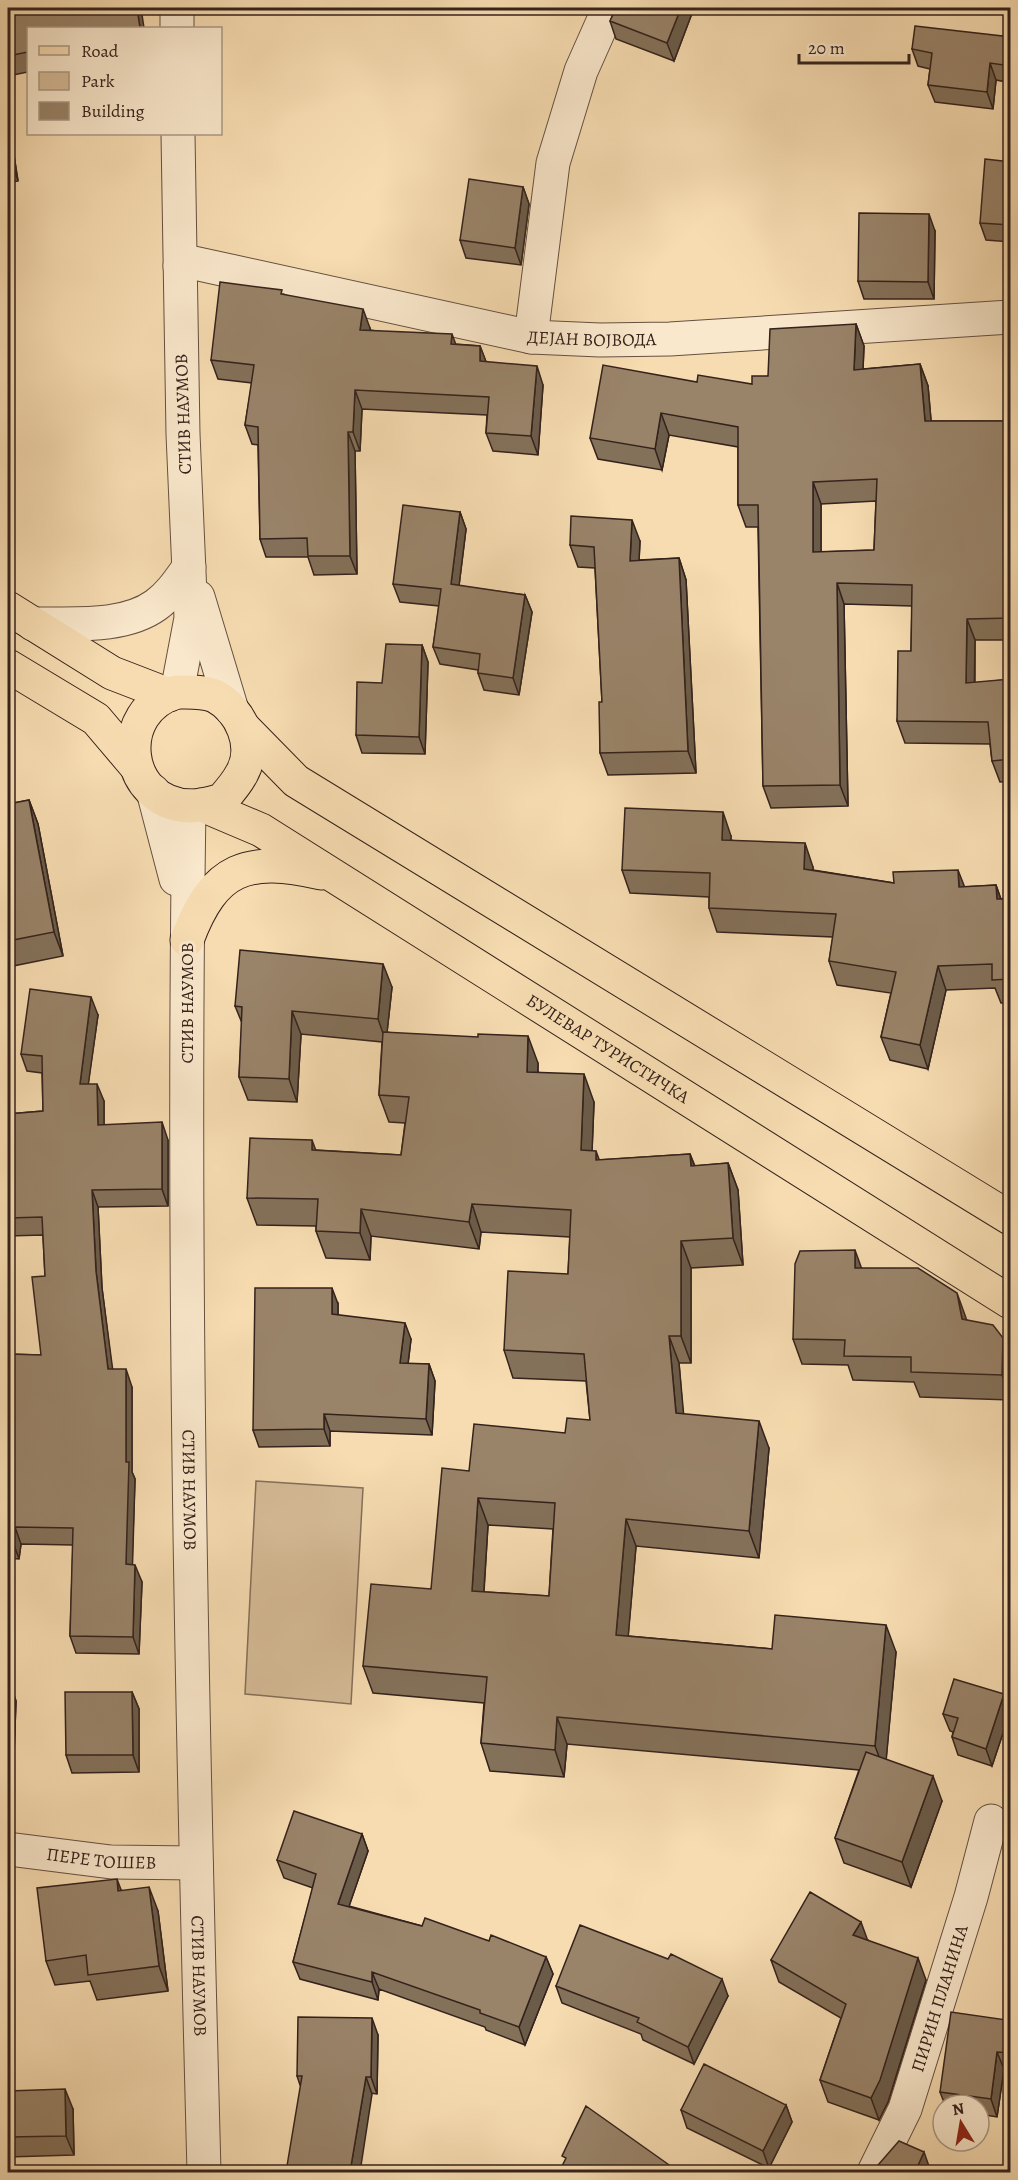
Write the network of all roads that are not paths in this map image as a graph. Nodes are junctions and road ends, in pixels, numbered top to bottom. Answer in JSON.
{"nodes":[{"id":1,"x":177,"y":8,"type":"edge"},
{"id":2,"x":609,"y":8,"type":"edge"},
{"id":3,"x":177,"y":27,"type":"edge"},
{"id":4,"x":178,"y":135,"type":"edge"},
{"id":5,"x":180,"y":266,"type":"junction"},
{"id":6,"x":1011,"y":317,"type":"edge"},
{"id":7,"x":531,"y":337,"type":"junction"},
{"id":8,"x":189,"y":567,"type":"junction"},
{"id":9,"x":20,"y":616,"type":"edge"},
{"id":10,"x":8,"y":666,"type":"edge"},
{"id":11,"x":173,"y":694,"type":"junction"},
{"id":12,"x":238,"y":719,"type":"junction"},
{"id":13,"x":135,"y":765,"type":"junction"},
{"id":14,"x":153,"y":791,"type":"junction"},
{"id":15,"x":195,"y":806,"type":"junction"},
{"id":16,"x":335,"y":876,"type":"junction"},
{"id":17,"x":187,"y":940,"type":"junction"},
{"id":18,"x":1011,"y":1218,"type":"edge"},
{"id":19,"x":1009,"y":1301,"type":"edge"},
{"id":20,"x":991,"y":1821,"type":"dead end"},
{"id":21,"x":8,"y":1850,"type":"edge"},
{"id":22,"x":196,"y":1863,"type":"junction"},
{"id":23,"x":204,"y":2172,"type":"edge"},
{"id":24,"x":874,"y":2172,"type":"edge"}],
"edges":[{"from":1,"to":3,"type":"street"},
{"from":2,"to":7,"type":"street"},
{"from":4,"to":5,"type":"street","name":"СТИВ НАУМОВ"},
{"from":5,"to":7,"type":"street","name":"ДЕЈАН ВОЈВОДА"},
{"from":5,"to":8,"type":"street","name":"СТИВ НАУМОВ"},
{"from":6,"to":7,"type":"street","name":"ДЕЈАН ВОЈВОДА"},
{"from":8,"to":9,"type":"street"},
{"from":8,"to":11,"type":"street","name":"СТИВ НАУМОВ"},
{"from":8,"to":12,"type":"street"},
{"from":9,"to":11,"type":"main road"},
{"from":10,"to":13,"type":"main road"},
{"from":11,"to":12,"type":"main road"},
{"from":11,"to":13,"type":"main road"},
{"from":12,"to":15,"type":"main road"},
{"from":12,"to":18,"type":"main road"},
{"from":13,"to":14,"type":"main road"},
{"from":14,"to":15,"type":"main road"},
{"from":14,"to":17,"type":"street"},
{"from":15,"to":16,"type":"main road","name":"БУЛЕВАР ТУРИСТИЧКА"},
{"from":15,"to":17,"type":"street","name":"СТИВ НАУМОВ"},
{"from":16,"to":17,"type":"main road"},
{"from":16,"to":19,"type":"main road","name":"БУЛЕВАР ТУРИСТИЧКА"},
{"from":17,"to":22,"type":"street","name":"СТИВ НАУМОВ"},
{"from":20,"to":24,"type":"street","name":"ПИРИН ПЛАНИНА"},
{"from":21,"to":22,"type":"street","name":"ПЕРЕ ТОШЕВ"},
{"from":22,"to":23,"type":"street","name":"СТИВ НАУМОВ"}]}
